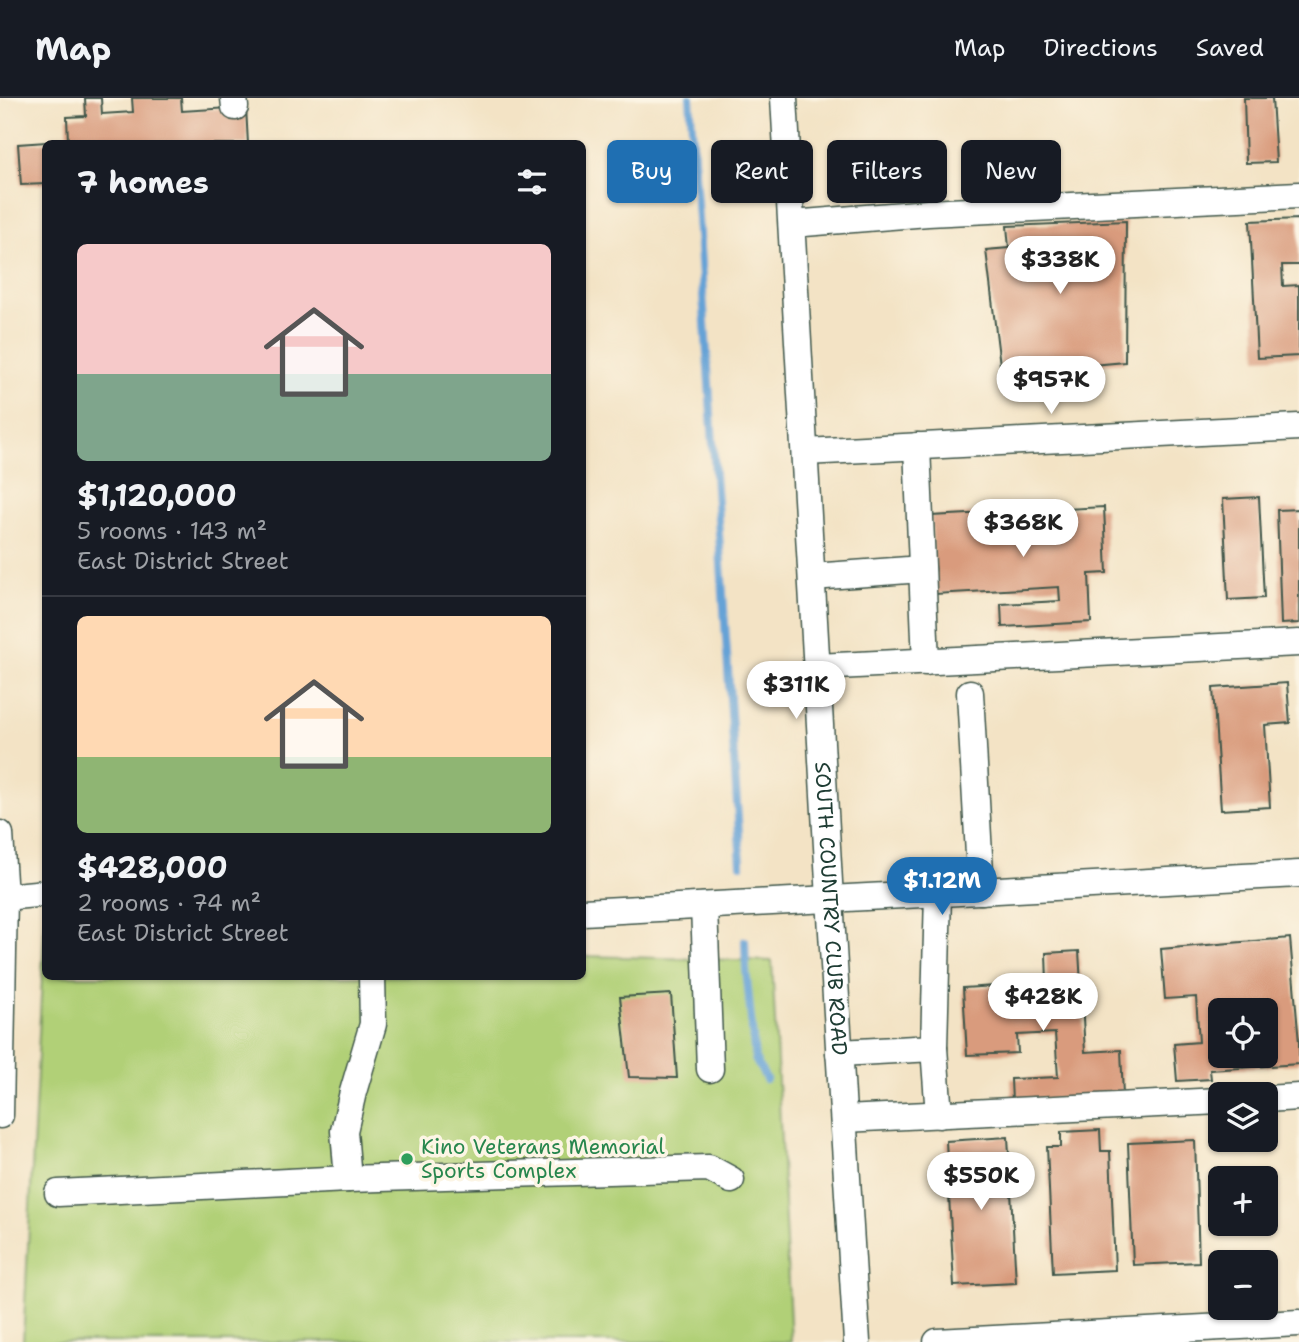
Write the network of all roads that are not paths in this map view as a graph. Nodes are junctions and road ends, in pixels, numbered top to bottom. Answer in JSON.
{"nodes":[{"id":1,"x":785,"y":98,"type":"edge"},
{"id":2,"x":1299,"y":195,"type":"edge"},
{"id":3,"x":792,"y":225,"type":"junction"},
{"id":4,"x":1299,"y":427,"type":"edge"},
{"id":5,"x":917,"y":446,"type":"junction"},
{"id":6,"x":805,"y":452,"type":"junction"},
{"id":7,"x":922,"y":569,"type":"junction"},
{"id":8,"x":812,"y":577,"type":"junction"},
{"id":9,"x":1299,"y":643,"type":"edge"},
{"id":10,"x":926,"y":662,"type":"junction"},
{"id":11,"x":817,"y":667,"type":"junction"},
{"id":12,"x":970,"y":693,"type":"dead end"},
{"id":13,"x":0,"y":834,"type":"edge"},
{"id":14,"x":1299,"y":874,"type":"edge"},
{"id":15,"x":981,"y":891,"type":"junction"},
{"id":16,"x":42,"y":893,"type":"edge"},
{"id":17,"x":938,"y":893,"type":"junction"},
{"id":18,"x":4,"y":897,"type":"junction"},
{"id":19,"x":830,"y":899,"type":"junction"},
{"id":20,"x":704,"y":906,"type":"junction"},
{"id":21,"x":586,"y":912,"type":"edge"},
{"id":22,"x":372,"y":980,"type":"edge"},
{"id":23,"x":934,"y":1048,"type":"junction"},
{"id":24,"x":839,"y":1054,"type":"junction"},
{"id":25,"x":710,"y":1069,"type":"dead end"},
{"id":26,"x":1299,"y":1097,"type":"edge"},
{"id":27,"x":1278,"y":1098,"type":"edge"},
{"id":28,"x":1208,"y":1102,"type":"edge"},
{"id":29,"x":0,"y":1115,"type":"edge"},
{"id":30,"x":939,"y":1115,"type":"junction"},
{"id":31,"x":844,"y":1119,"type":"junction"},
{"id":32,"x":348,"y":1179,"type":"junction"},
{"id":33,"x":731,"y":1180,"type":"dead end"},
{"id":34,"x":58,"y":1193,"type":"dead end"},
{"id":35,"x":1299,"y":1324,"type":"edge"},
{"id":36,"x":857,"y":1342,"type":"edge"},
{"id":37,"x":937,"y":1342,"type":"edge"}],
"edges":[{"from":1,"to":3,"type":"street","name":"SOUTH COUNTRY CLUB ROAD"},
{"from":2,"to":3,"type":"street"},
{"from":3,"to":6,"type":"street","name":"SOUTH COUNTRY CLUB ROAD"},
{"from":4,"to":5,"type":"street"},
{"from":5,"to":6,"type":"street"},
{"from":5,"to":7,"type":"street"},
{"from":6,"to":8,"type":"street","name":"SOUTH COUNTRY CLUB ROAD"},
{"from":7,"to":8,"type":"street"},
{"from":7,"to":10,"type":"street"},
{"from":8,"to":11,"type":"street","name":"SOUTH COUNTRY CLUB ROAD"},
{"from":9,"to":10,"type":"street"},
{"from":10,"to":11,"type":"street"},
{"from":11,"to":19,"type":"street","name":"SOUTH COUNTRY CLUB ROAD"},
{"from":12,"to":15,"type":"street"},
{"from":13,"to":18,"type":"street"},
{"from":14,"to":15,"type":"street"},
{"from":15,"to":17,"type":"street"},
{"from":16,"to":18,"type":"street"},
{"from":17,"to":19,"type":"street"},
{"from":17,"to":23,"type":"street"},
{"from":18,"to":29,"type":"street"},
{"from":19,"to":20,"type":"street"},
{"from":19,"to":24,"type":"street","name":"SOUTH COUNTRY CLUB ROAD"},
{"from":20,"to":21,"type":"street"},
{"from":20,"to":25,"type":"street"},
{"from":22,"to":32,"type":"street"},
{"from":23,"to":24,"type":"street"},
{"from":23,"to":30,"type":"street"},
{"from":24,"to":31,"type":"street","name":"SOUTH COUNTRY CLUB ROAD"},
{"from":26,"to":27,"type":"street"},
{"from":28,"to":30,"type":"street"},
{"from":30,"to":31,"type":"street"},
{"from":31,"to":36,"type":"street","name":"SOUTH COUNTRY CLUB ROAD"},
{"from":32,"to":33,"type":"street"},
{"from":32,"to":34,"type":"street"},
{"from":35,"to":37,"type":"street"}]}
